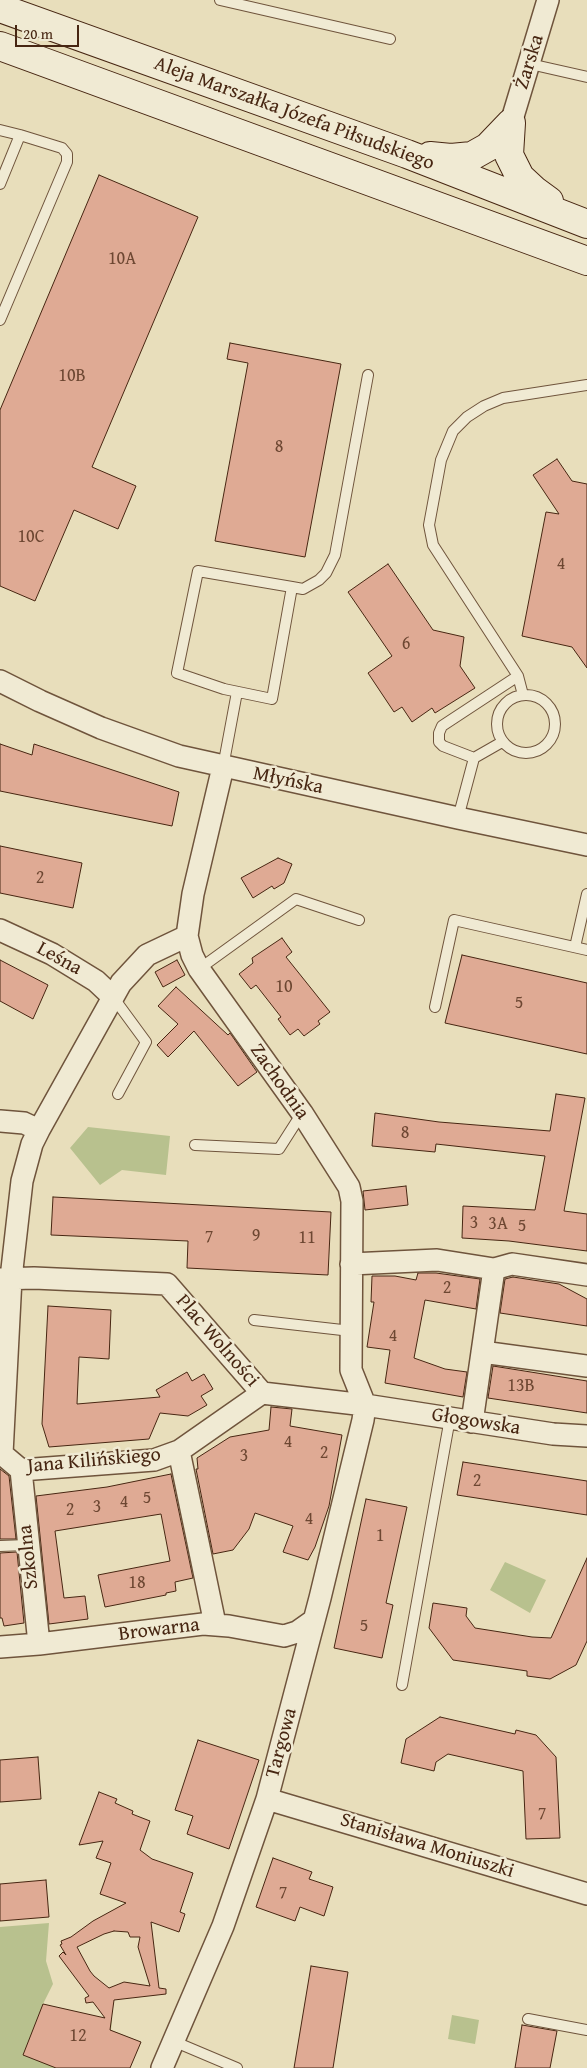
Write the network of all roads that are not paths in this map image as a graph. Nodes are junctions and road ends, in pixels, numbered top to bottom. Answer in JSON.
{"nodes":[{"id":1,"x":220,"y":0,"type":"edge"},
{"id":2,"x":548,"y":0,"type":"edge"},
{"id":3,"x":0,"y":8,"type":"edge"},
{"id":4,"x":390,"y":39,"type":"dead end"},
{"id":5,"x":0,"y":46,"type":"edge"},
{"id":6,"x":530,"y":64,"type":"junction"},
{"id":7,"x":587,"y":77,"type":"edge"},
{"id":8,"x":511,"y":123,"type":"junction"},
{"id":9,"x":0,"y":130,"type":"edge"},
{"id":10,"x":20,"y":134,"type":"junction"},
{"id":11,"x":407,"y":154,"type":"junction"},
{"id":12,"x":0,"y":184,"type":"edge"},
{"id":13,"x":582,"y":222,"type":"edge"},
{"id":14,"x":587,"y":261,"type":"edge"},
{"id":15,"x":0,"y":320,"type":"edge"},
{"id":16,"x":368,"y":375,"type":"dead end"},
{"id":17,"x":587,"y":385,"type":"edge"},
{"id":18,"x":292,"y":587,"type":"junction"},
{"id":19,"x":518,"y":676,"type":"junction"},
{"id":20,"x":0,"y":681,"type":"edge"},
{"id":21,"x":237,"y":692,"type":"junction"},
{"id":22,"x":523,"y":695,"type":"junction"},
{"id":23,"x":502,"y":742,"type":"junction"},
{"id":24,"x":474,"y":758,"type":"junction"},
{"id":25,"x":223,"y":767,"type":"junction"},
{"id":26,"x":458,"y":818,"type":"junction"},
{"id":27,"x":587,"y":845,"type":"edge"},
{"id":28,"x":587,"y":894,"type":"edge"},
{"id":29,"x":359,"y":920,"type":"dead end"},
{"id":30,"x":0,"y":930,"type":"edge"},
{"id":31,"x":187,"y":936,"type":"junction"},
{"id":32,"x":575,"y":947,"type":"junction"},
{"id":33,"x":587,"y":950,"type":"edge"},
{"id":34,"x":199,"y":969,"type":"junction"},
{"id":35,"x":114,"y":997,"type":"junction"},
{"id":36,"x":435,"y":1007,"type":"dead end"},
{"id":37,"x":118,"y":1094,"type":"dead end"},
{"id":38,"x":302,"y":1113,"type":"junction"},
{"id":39,"x":0,"y":1121,"type":"edge"},
{"id":40,"x":39,"y":1130,"type":"junction"},
{"id":41,"x":195,"y":1145,"type":"dead end"},
{"id":42,"x":351,"y":1264,"type":"junction"},
{"id":43,"x":494,"y":1269,"type":"junction"},
{"id":44,"x":587,"y":1275,"type":"edge"},
{"id":45,"x":6,"y":1279,"type":"edge"},
{"id":46,"x":254,"y":1320,"type":"dead end"},
{"id":47,"x":351,"y":1331,"type":"junction"},
{"id":48,"x":482,"y":1352,"type":"junction"},
{"id":49,"x":587,"y":1366,"type":"edge"},
{"id":50,"x":262,"y":1393,"type":"junction"},
{"id":51,"x":364,"y":1405,"type":"junction"},
{"id":52,"x":450,"y":1418,"type":"junction"},
{"id":53,"x":472,"y":1422,"type":"junction"},
{"id":54,"x":587,"y":1436,"type":"edge"},
{"id":55,"x":179,"y":1451,"type":"junction"},
{"id":56,"x":1,"y":1454,"type":"edge"},
{"id":57,"x":21,"y":1470,"type":"junction"},
{"id":58,"x":27,"y":1545,"type":"junction"},
{"id":59,"x":0,"y":1546,"type":"edge"},
{"id":60,"x":314,"y":1620,"type":"junction"},
{"id":61,"x":215,"y":1624,"type":"junction"},
{"id":62,"x":39,"y":1644,"type":"junction"},
{"id":63,"x":0,"y":1647,"type":"edge"},
{"id":64,"x":402,"y":1685,"type":"dead end"},
{"id":65,"x":267,"y":1799,"type":"junction"},
{"id":66,"x":587,"y":1894,"type":"edge"},
{"id":67,"x":528,"y":2019,"type":"dead end"},
{"id":68,"x":587,"y":2030,"type":"edge"},
{"id":69,"x":173,"y":2041,"type":"junction"},
{"id":70,"x":162,"y":2068,"type":"edge"},
{"id":71,"x":237,"y":2068,"type":"edge"}],
"edges":[{"from":1,"to":4,"type":"lane"},
{"from":2,"to":6,"type":"street","name":"Żarska"},
{"from":3,"to":11,"type":"main road","name":"Aleja Marszałka Józefa Piłsudskiego"},
{"from":5,"to":14,"type":"main road","name":"Aleja Marszałka Józefa Piłsudskiego"},
{"from":6,"to":7,"type":"lane"},
{"from":6,"to":8,"type":"street","name":"Żarska"},
{"from":8,"to":11,"type":"main road"},
{"from":8,"to":13,"type":"main road"},
{"from":9,"to":10,"type":"lane"},
{"from":10,"to":12,"type":"lane"},
{"from":10,"to":15,"type":"lane"},
{"from":11,"to":13,"type":"main road","name":"Aleja Marszałka Józefa Piłsudskiego"},
{"from":16,"to":18,"type":"lane"},
{"from":17,"to":19,"type":"lane"},
{"from":18,"to":21,"type":"lane"},
{"from":18,"to":21,"type":"lane"},
{"from":19,"to":22,"type":"lane"},
{"from":19,"to":24,"type":"lane"},
{"from":20,"to":25,"type":"street","name":"Młyńska"},
{"from":21,"to":25,"type":"lane"},
{"from":22,"to":23,"type":"lane"},
{"from":22,"to":23,"type":"lane"},
{"from":23,"to":24,"type":"lane"},
{"from":24,"to":26,"type":"lane"},
{"from":25,"to":26,"type":"street","name":"Młyńska"},
{"from":25,"to":31,"type":"street","name":"Zachodnia"},
{"from":26,"to":27,"type":"street","name":"Młyńska"},
{"from":28,"to":32,"type":"lane"},
{"from":29,"to":34,"type":"lane"},
{"from":30,"to":35,"type":"street","name":"Leśna"},
{"from":31,"to":34,"type":"street","name":"Zachodnia"},
{"from":31,"to":35,"type":"street"},
{"from":32,"to":33,"type":"lane"},
{"from":32,"to":36,"type":"lane"},
{"from":34,"to":38,"type":"street","name":"Zachodnia"},
{"from":35,"to":37,"type":"lane"},
{"from":35,"to":40,"type":"street"},
{"from":38,"to":41,"type":"lane"},
{"from":38,"to":42,"type":"street","name":"Zachodnia"},
{"from":39,"to":40,"type":"street"},
{"from":40,"to":45,"type":"street"},
{"from":42,"to":43,"type":"street"},
{"from":42,"to":47,"type":"street","name":"Zachodnia"},
{"from":43,"to":44,"type":"street"},
{"from":43,"to":48,"type":"street"},
{"from":45,"to":50,"type":"street","name":"Plac Wolności"},
{"from":45,"to":56,"type":"street"},
{"from":46,"to":47,"type":"lane"},
{"from":47,"to":51,"type":"street","name":"Zachodnia"},
{"from":48,"to":49,"type":"street"},
{"from":48,"to":53,"type":"street"},
{"from":50,"to":51,"type":"street","name":"Plac Wolności"},
{"from":50,"to":55,"type":"street","name":"Jana Kilińskiego"},
{"from":51,"to":52,"type":"street","name":"Głogowska"},
{"from":51,"to":60,"type":"street","name":"Targowa"},
{"from":52,"to":53,"type":"street","name":"Głogowska"},
{"from":52,"to":64,"type":"lane"},
{"from":53,"to":54,"type":"street","name":"Głogowska"},
{"from":55,"to":57,"type":"street","name":"Jana Kilińskiego"},
{"from":55,"to":61,"type":"street"},
{"from":56,"to":57,"type":"street","name":"Jana Kilińskiego"},
{"from":57,"to":58,"type":"street","name":"Szkolna"},
{"from":58,"to":59,"type":"lane"},
{"from":58,"to":62,"type":"street","name":"Szkolna"},
{"from":60,"to":61,"type":"street","name":"Browarna"},
{"from":60,"to":65,"type":"street","name":"Targowa"},
{"from":61,"to":62,"type":"street","name":"Browarna"},
{"from":62,"to":63,"type":"street","name":"Browarna"},
{"from":65,"to":66,"type":"street","name":"Stanisława Moniuszki"},
{"from":65,"to":69,"type":"street","name":"Targowa"},
{"from":67,"to":68,"type":"lane"},
{"from":69,"to":70,"type":"street","name":"Targowa"},
{"from":69,"to":71,"type":"lane"}]}
